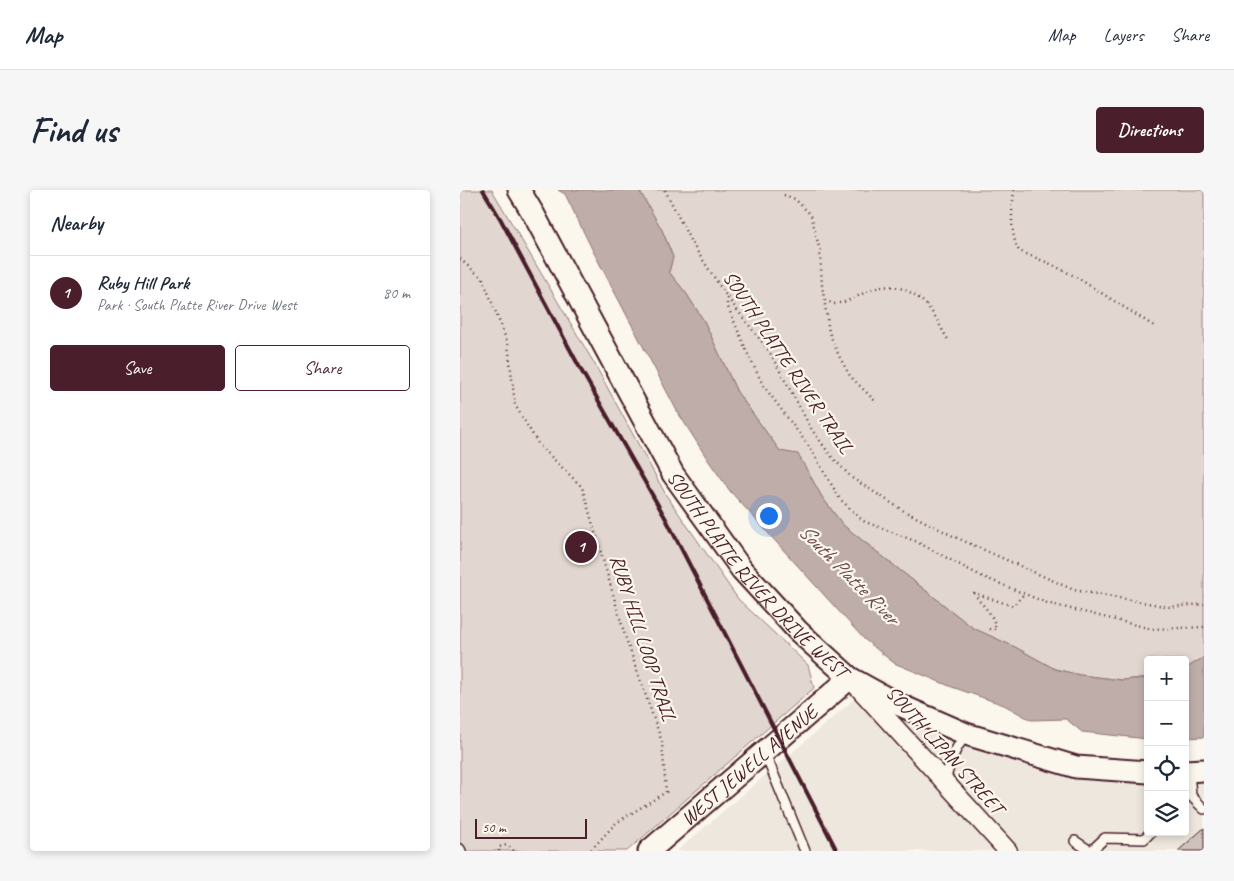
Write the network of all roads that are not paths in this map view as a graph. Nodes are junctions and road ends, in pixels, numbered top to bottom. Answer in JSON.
{"nodes":[{"id":1,"x":519,"y":190,"type":"edge"},
{"id":2,"x":850,"y":678,"type":"junction"},
{"id":3,"x":966,"y":734,"type":"junction"},
{"id":4,"x":764,"y":750,"type":"junction"},
{"id":5,"x":1193,"y":771,"type":"edge"},
{"id":6,"x":1144,"y":772,"type":"edge"},
{"id":7,"x":945,"y":782,"type":"junction"},
{"id":8,"x":1189,"y":793,"type":"edge"},
{"id":9,"x":1189,"y":800,"type":"edge"},
{"id":10,"x":1204,"y":809,"type":"edge"},
{"id":11,"x":1147,"y":836,"type":"edge"},
{"id":12,"x":1075,"y":841,"type":"dead end"},
{"id":13,"x":649,"y":851,"type":"edge"},
{"id":14,"x":805,"y":851,"type":"edge"},
{"id":15,"x":1008,"y":851,"type":"edge"},
{"id":16,"x":1090,"y":851,"type":"edge"}],
"edges":[{"from":1,"to":2,"type":"street","name":"SOUTH PLATTE RIVER DRIVE WEST"},
{"from":2,"to":3,"type":"street","name":"SOUTH PLATTE RIVER DRIVE WEST"},
{"from":2,"to":4,"type":"street","name":"WEST JEWELL AVENUE"},
{"from":2,"to":7,"type":"street","name":"SOUTH LIPAN STREET"},
{"from":3,"to":6,"type":"street","name":"SOUTH PLATTE RIVER DRIVE WEST"},
{"from":3,"to":7,"type":"lane"},
{"from":4,"to":13,"type":"street","name":"WEST JEWELL AVENUE"},
{"from":4,"to":14,"type":"lane"},
{"from":5,"to":8,"type":"lane"},
{"from":7,"to":15,"type":"street","name":"SOUTH LIPAN STREET"},
{"from":9,"to":10,"type":"lane"},
{"from":11,"to":16,"type":"lane"},
{"from":12,"to":16,"type":"lane"}]}
